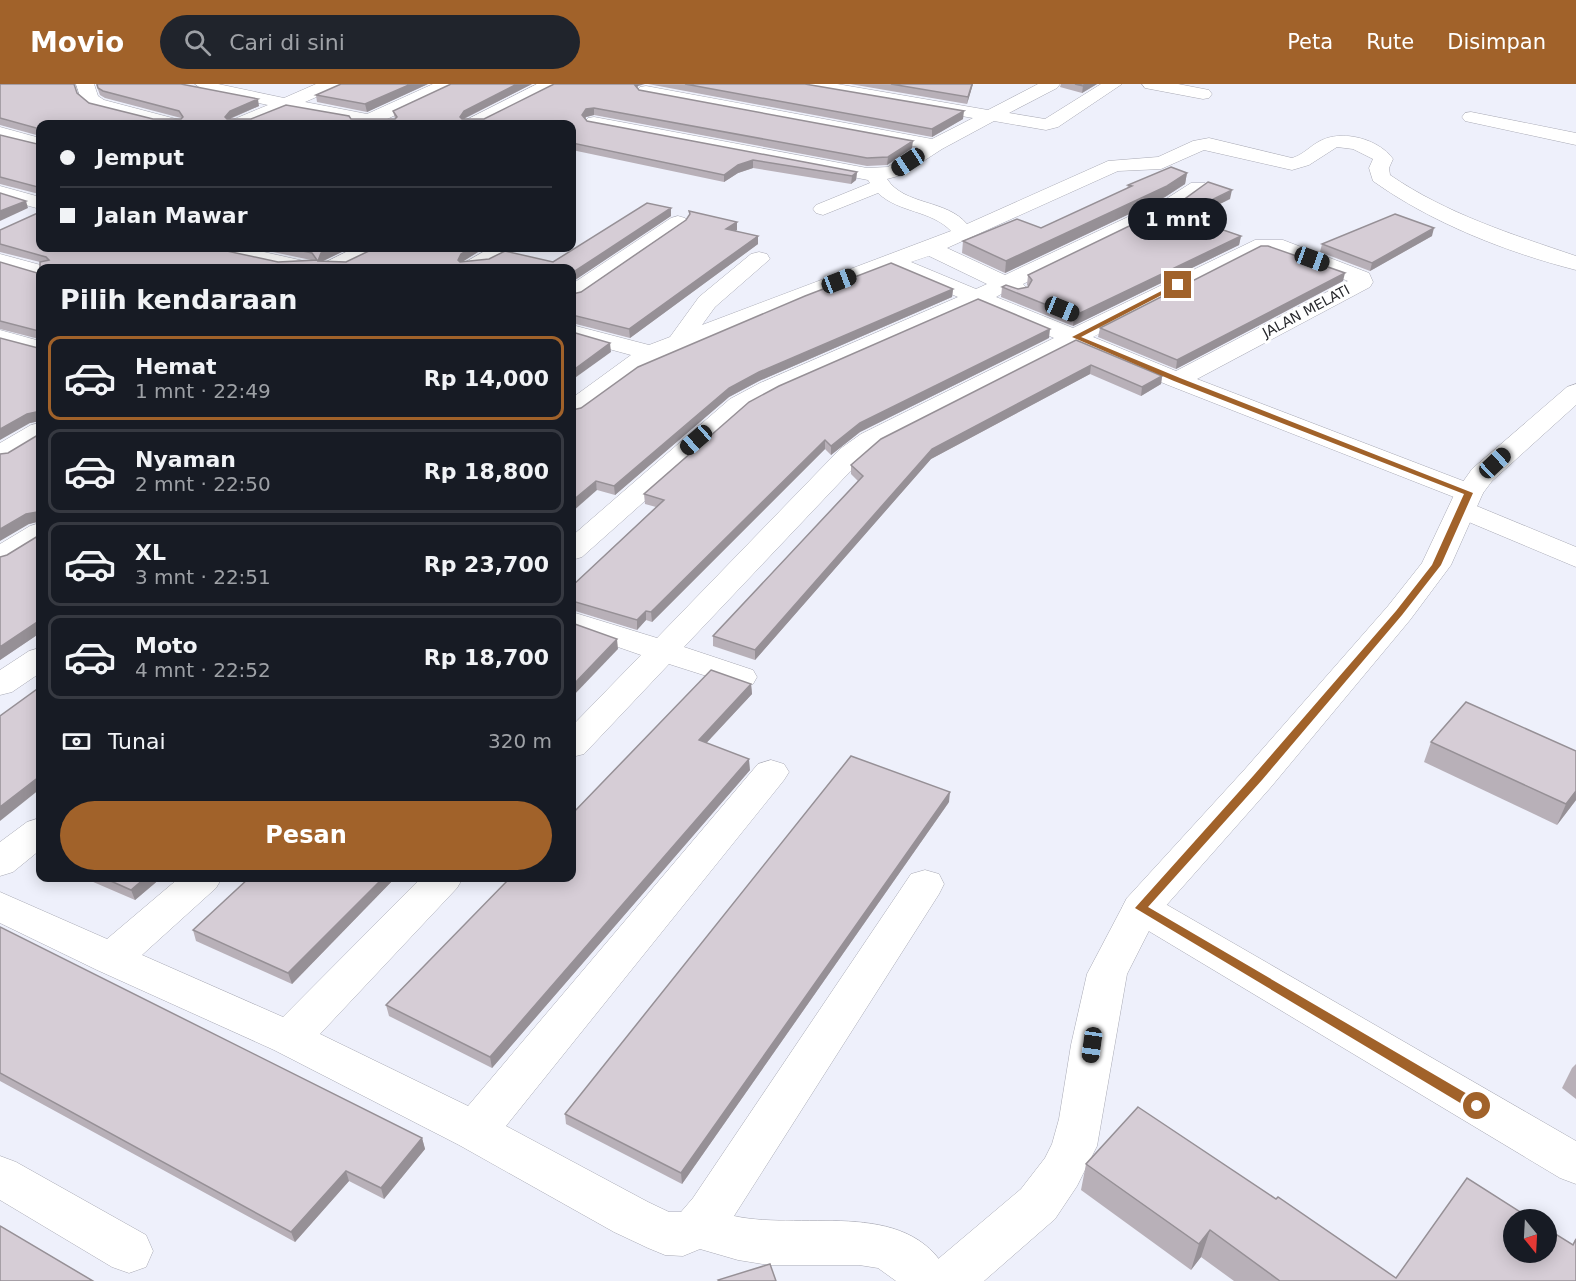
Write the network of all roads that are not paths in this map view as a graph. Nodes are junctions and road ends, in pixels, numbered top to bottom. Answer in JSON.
{"nodes":[{"id":1,"x":85,"y":84,"type":"edge"},
{"id":2,"x":204,"y":84,"type":"edge"},
{"id":3,"x":331,"y":84,"type":"edge"},
{"id":4,"x":447,"y":84,"type":"edge"},
{"id":5,"x":550,"y":84,"type":"edge"},
{"id":6,"x":807,"y":84,"type":"edge"},
{"id":7,"x":1113,"y":84,"type":"edge"},
{"id":8,"x":1151,"y":84,"type":"edge"},
{"id":9,"x":1010,"y":86,"type":"dead end"},
{"id":10,"x":652,"y":87,"type":"edge"},
{"id":11,"x":1044,"y":87,"type":"edge"},
{"id":12,"x":1203,"y":94,"type":"dead end"},
{"id":13,"x":285,"y":104,"type":"junction"},
{"id":14,"x":992,"y":114,"type":"junction"},
{"id":15,"x":1471,"y":117,"type":"dead end"},
{"id":16,"x":159,"y":120,"type":"edge"},
{"id":17,"x":247,"y":120,"type":"edge"},
{"id":18,"x":358,"y":120,"type":"edge"},
{"id":19,"x":378,"y":120,"type":"edge"},
{"id":20,"x":480,"y":120,"type":"edge"},
{"id":21,"x":0,"y":133,"type":"edge"},
{"id":22,"x":1576,"y":139,"type":"edge"},
{"id":23,"x":36,"y":143,"type":"edge"},
{"id":24,"x":935,"y":145,"type":"junction"},
{"id":25,"x":877,"y":180,"type":"junction"},
{"id":26,"x":1198,"y":187,"type":"edge"},
{"id":27,"x":0,"y":192,"type":"edge"},
{"id":28,"x":36,"y":202,"type":"edge"},
{"id":29,"x":823,"y":209,"type":"dead end"},
{"id":30,"x":36,"y":215,"type":"edge"},
{"id":31,"x":20,"y":222,"type":"edge"},
{"id":32,"x":678,"y":222,"type":"edge"},
{"id":33,"x":963,"y":233,"type":"junction"},
{"id":34,"x":930,"y":248,"type":"junction"},
{"id":35,"x":243,"y":252,"type":"edge"},
{"id":36,"x":362,"y":252,"type":"edge"},
{"id":37,"x":498,"y":252,"type":"edge"},
{"id":38,"x":759,"y":258,"type":"dead end"},
{"id":39,"x":0,"y":261,"type":"edge"},
{"id":40,"x":890,"y":261,"type":"junction"},
{"id":41,"x":1576,"y":263,"type":"edge"},
{"id":42,"x":290,"y":264,"type":"edge"},
{"id":43,"x":339,"y":264,"type":"edge"},
{"id":44,"x":478,"y":264,"type":"edge"},
{"id":45,"x":36,"y":271,"type":"edge"},
{"id":46,"x":1004,"y":284,"type":"junction"},
{"id":47,"x":576,"y":291,"type":"edge"},
{"id":48,"x":977,"y":297,"type":"junction"},
{"id":49,"x":1101,"y":325,"type":"junction"},
{"id":50,"x":576,"y":333,"type":"edge"},
{"id":51,"x":0,"y":337,"type":"edge"},
{"id":52,"x":1075,"y":337,"type":"junction"},
{"id":53,"x":679,"y":341,"type":"junction"},
{"id":54,"x":36,"y":347,"type":"edge"},
{"id":55,"x":650,"y":353,"type":"junction"},
{"id":56,"x":1200,"y":368,"type":"junction"},
{"id":57,"x":1177,"y":380,"type":"junction"},
{"id":58,"x":1576,"y":392,"type":"edge"},
{"id":59,"x":576,"y":407,"type":"edge"},
{"id":60,"x":26,"y":437,"type":"edge"},
{"id":61,"x":0,"y":454,"type":"edge"},
{"id":62,"x":1471,"y":493,"type":"junction"},
{"id":63,"x":36,"y":534,"type":"edge"},
{"id":64,"x":576,"y":547,"type":"edge"},
{"id":65,"x":0,"y":557,"type":"edge"},
{"id":66,"x":1576,"y":558,"type":"edge"},
{"id":67,"x":576,"y":622,"type":"edge"},
{"id":68,"x":663,"y":651,"type":"junction"},
{"id":69,"x":36,"y":661,"type":"edge"},
{"id":70,"x":741,"y":677,"type":"dead end"},
{"id":71,"x":0,"y":685,"type":"edge"},
{"id":72,"x":576,"y":742,"type":"edge"},
{"id":73,"x":771,"y":772,"type":"dead end"},
{"id":74,"x":36,"y":834,"type":"edge"},
{"id":75,"x":0,"y":862,"type":"edge"},
{"id":76,"x":198,"y":882,"type":"edge"},
{"id":77,"x":440,"y":882,"type":"edge"},
{"id":78,"x":925,"y":884,"type":"dead end"},
{"id":79,"x":0,"y":906,"type":"edge"},
{"id":80,"x":1141,"y":908,"type":"junction"},
{"id":81,"x":111,"y":959,"type":"junction"},
{"id":82,"x":289,"y":1038,"type":"junction"},
{"id":83,"x":475,"y":1131,"type":"junction"},
{"id":84,"x":1576,"y":1164,"type":"edge"},
{"id":85,"x":0,"y":1176,"type":"edge"},
{"id":86,"x":698,"y":1227,"type":"junction"},
{"id":87,"x":129,"y":1251,"type":"dead end"},
{"id":88,"x":928,"y":1281,"type":"edge"},
{"id":89,"x":948,"y":1281,"type":"edge"}],
"edges":[{"from":1,"to":16,"type":"street"},
{"from":2,"to":13,"type":"street"},
{"from":3,"to":13,"type":"street"},
{"from":4,"to":19,"type":"street"},
{"from":5,"to":20,"type":"street"},
{"from":6,"to":14,"type":"street"},
{"from":7,"to":14,"type":"street"},
{"from":8,"to":12,"type":"street"},
{"from":9,"to":11,"type":"street"},
{"from":10,"to":24,"type":"street"},
{"from":10,"to":25,"type":"street"},
{"from":11,"to":14,"type":"street"},
{"from":13,"to":17,"type":"street"},
{"from":13,"to":18,"type":"street"},
{"from":14,"to":24,"type":"street"},
{"from":15,"to":22,"type":"street"},
{"from":21,"to":23,"type":"street"},
{"from":24,"to":25,"type":"street"},
{"from":25,"to":29,"type":"street"},
{"from":25,"to":33,"type":"street"},
{"from":26,"to":46,"type":"street"},
{"from":27,"to":28,"type":"street"},
{"from":30,"to":31,"type":"street"},
{"from":32,"to":47,"type":"street"},
{"from":33,"to":34,"type":"street"},
{"from":33,"to":41,"type":"street"},
{"from":34,"to":40,"type":"street"},
{"from":34,"to":46,"type":"street"},
{"from":35,"to":42,"type":"street"},
{"from":36,"to":43,"type":"street"},
{"from":37,"to":44,"type":"street"},
{"from":38,"to":53,"type":"street"},
{"from":39,"to":45,"type":"street"},
{"from":40,"to":48,"type":"street"},
{"from":40,"to":53,"type":"street"},
{"from":46,"to":48,"type":"street"},
{"from":46,"to":49,"type":"street"},
{"from":48,"to":52,"type":"street"},
{"from":48,"to":64,"type":"street"},
{"from":49,"to":52,"type":"street"},
{"from":49,"to":56,"type":"street"},
{"from":49,"to":56,"type":"street","name":"JALAN MELATI"},
{"from":50,"to":55,"type":"street"},
{"from":51,"to":54,"type":"street"},
{"from":52,"to":57,"type":"street"},
{"from":52,"to":68,"type":"street"},
{"from":53,"to":55,"type":"street"},
{"from":55,"to":59,"type":"street"},
{"from":56,"to":57,"type":"street"},
{"from":56,"to":62,"type":"street"},
{"from":57,"to":62,"type":"street"},
{"from":58,"to":62,"type":"street"},
{"from":60,"to":61,"type":"street"},
{"from":62,"to":66,"type":"street"},
{"from":62,"to":80,"type":"street"},
{"from":63,"to":65,"type":"street"},
{"from":67,"to":68,"type":"street"},
{"from":68,"to":70,"type":"street"},
{"from":68,"to":72,"type":"street"},
{"from":69,"to":71,"type":"street"},
{"from":73,"to":83,"type":"street"},
{"from":74,"to":75,"type":"street"},
{"from":76,"to":81,"type":"street"},
{"from":77,"to":82,"type":"street"},
{"from":78,"to":86,"type":"street"},
{"from":79,"to":81,"type":"street"},
{"from":80,"to":84,"type":"street"},
{"from":80,"to":89,"type":"street"},
{"from":81,"to":82,"type":"street"},
{"from":82,"to":83,"type":"street"},
{"from":83,"to":86,"type":"street"},
{"from":85,"to":87,"type":"street"},
{"from":86,"to":88,"type":"street"}]}
